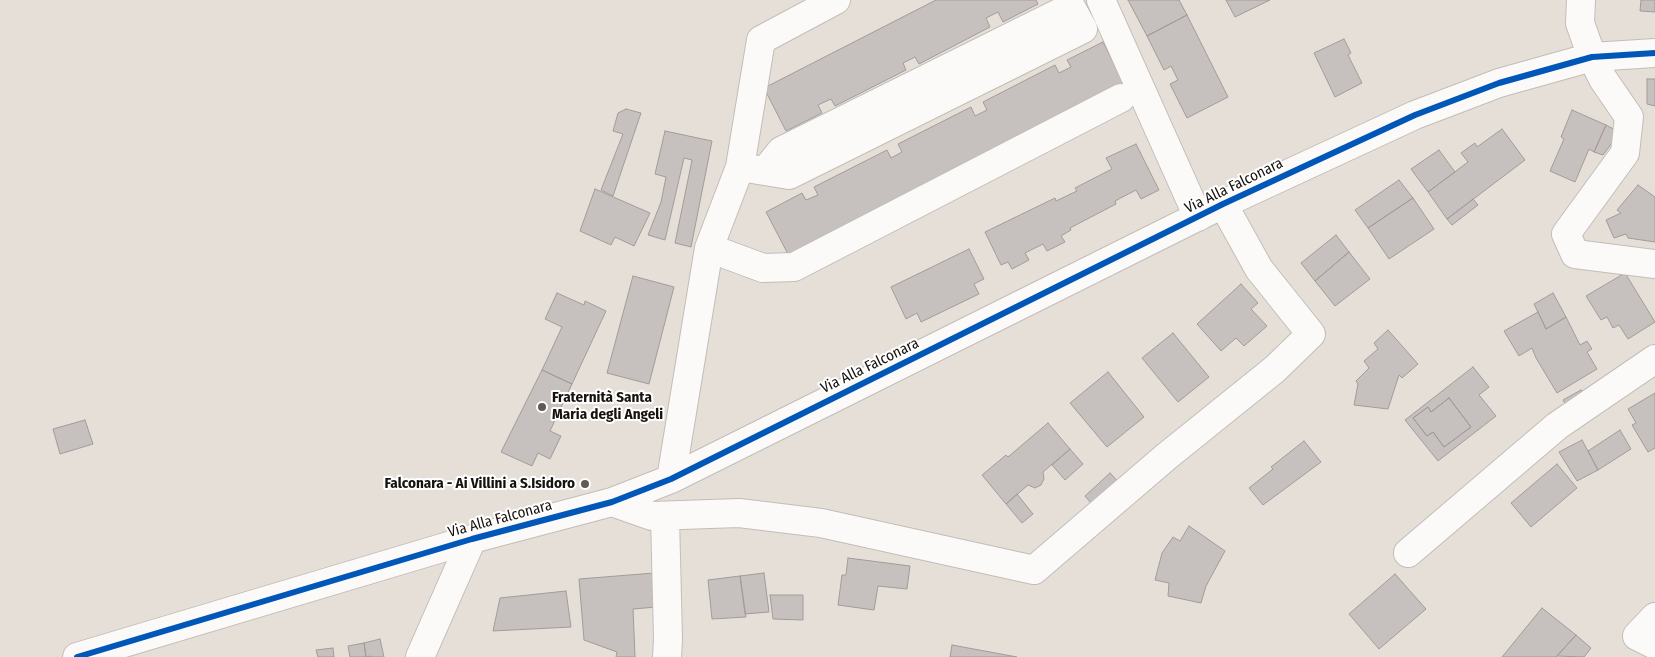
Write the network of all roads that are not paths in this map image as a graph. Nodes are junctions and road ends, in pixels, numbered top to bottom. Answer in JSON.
{"nodes":[{"id":1,"x":836,"y":0,"type":"edge"},
{"id":2,"x":1101,"y":0,"type":"edge"},
{"id":3,"x":1580,"y":0,"type":"edge"},
{"id":4,"x":1655,"y":53,"type":"edge"},
{"id":5,"x":1592,"y":56,"type":"junction"},
{"id":6,"x":1121,"y":98,"type":"dead end"},
{"id":7,"x":752,"y":169,"type":"junction"},
{"id":8,"x":1222,"y":204,"type":"junction"},
{"id":9,"x":1198,"y":217,"type":"junction"},
{"id":10,"x":709,"y":248,"type":"junction"},
{"id":11,"x":1655,"y":264,"type":"edge"},
{"id":12,"x":1655,"y":359,"type":"edge"},
{"id":13,"x":671,"y":480,"type":"junction"},
{"id":14,"x":612,"y":502,"type":"junction"},
{"id":15,"x":665,"y":516,"type":"junction"},
{"id":16,"x":472,"y":539,"type":"junction"},
{"id":17,"x":1408,"y":553,"type":"dead end"},
{"id":18,"x":1655,"y":617,"type":"edge"},
{"id":19,"x":1655,"y":645,"type":"edge"},
{"id":20,"x":77,"y":657,"type":"edge"},
{"id":21,"x":420,"y":657,"type":"edge"},
{"id":22,"x":667,"y":657,"type":"edge"}],
"edges":[{"from":1,"to":7,"type":"street"},
{"from":2,"to":9,"type":"street"},
{"from":3,"to":5,"type":"street"},
{"from":4,"to":5,"type":"street","name":"Via Alla Falconara"},
{"from":5,"to":8,"type":"street","name":"Via Alla Falconara"},
{"from":5,"to":11,"type":"street"},
{"from":6,"to":10,"type":"street"},
{"from":7,"to":7,"type":"street"},
{"from":7,"to":10,"type":"street"},
{"from":8,"to":9,"type":"street","name":"Via Alla Falconara"},
{"from":8,"to":15,"type":"street"},
{"from":9,"to":13,"type":"street","name":"Via Alla Falconara"},
{"from":10,"to":13,"type":"street"},
{"from":12,"to":17,"type":"street"},
{"from":13,"to":14,"type":"street","name":"Via Alla Falconara"},
{"from":14,"to":15,"type":"street"},
{"from":14,"to":16,"type":"street","name":"Via Alla Falconara"},
{"from":15,"to":22,"type":"street"},
{"from":16,"to":20,"type":"street","name":"Via Alla Falconara"},
{"from":16,"to":21,"type":"street"},
{"from":18,"to":19,"type":"street"}]}
